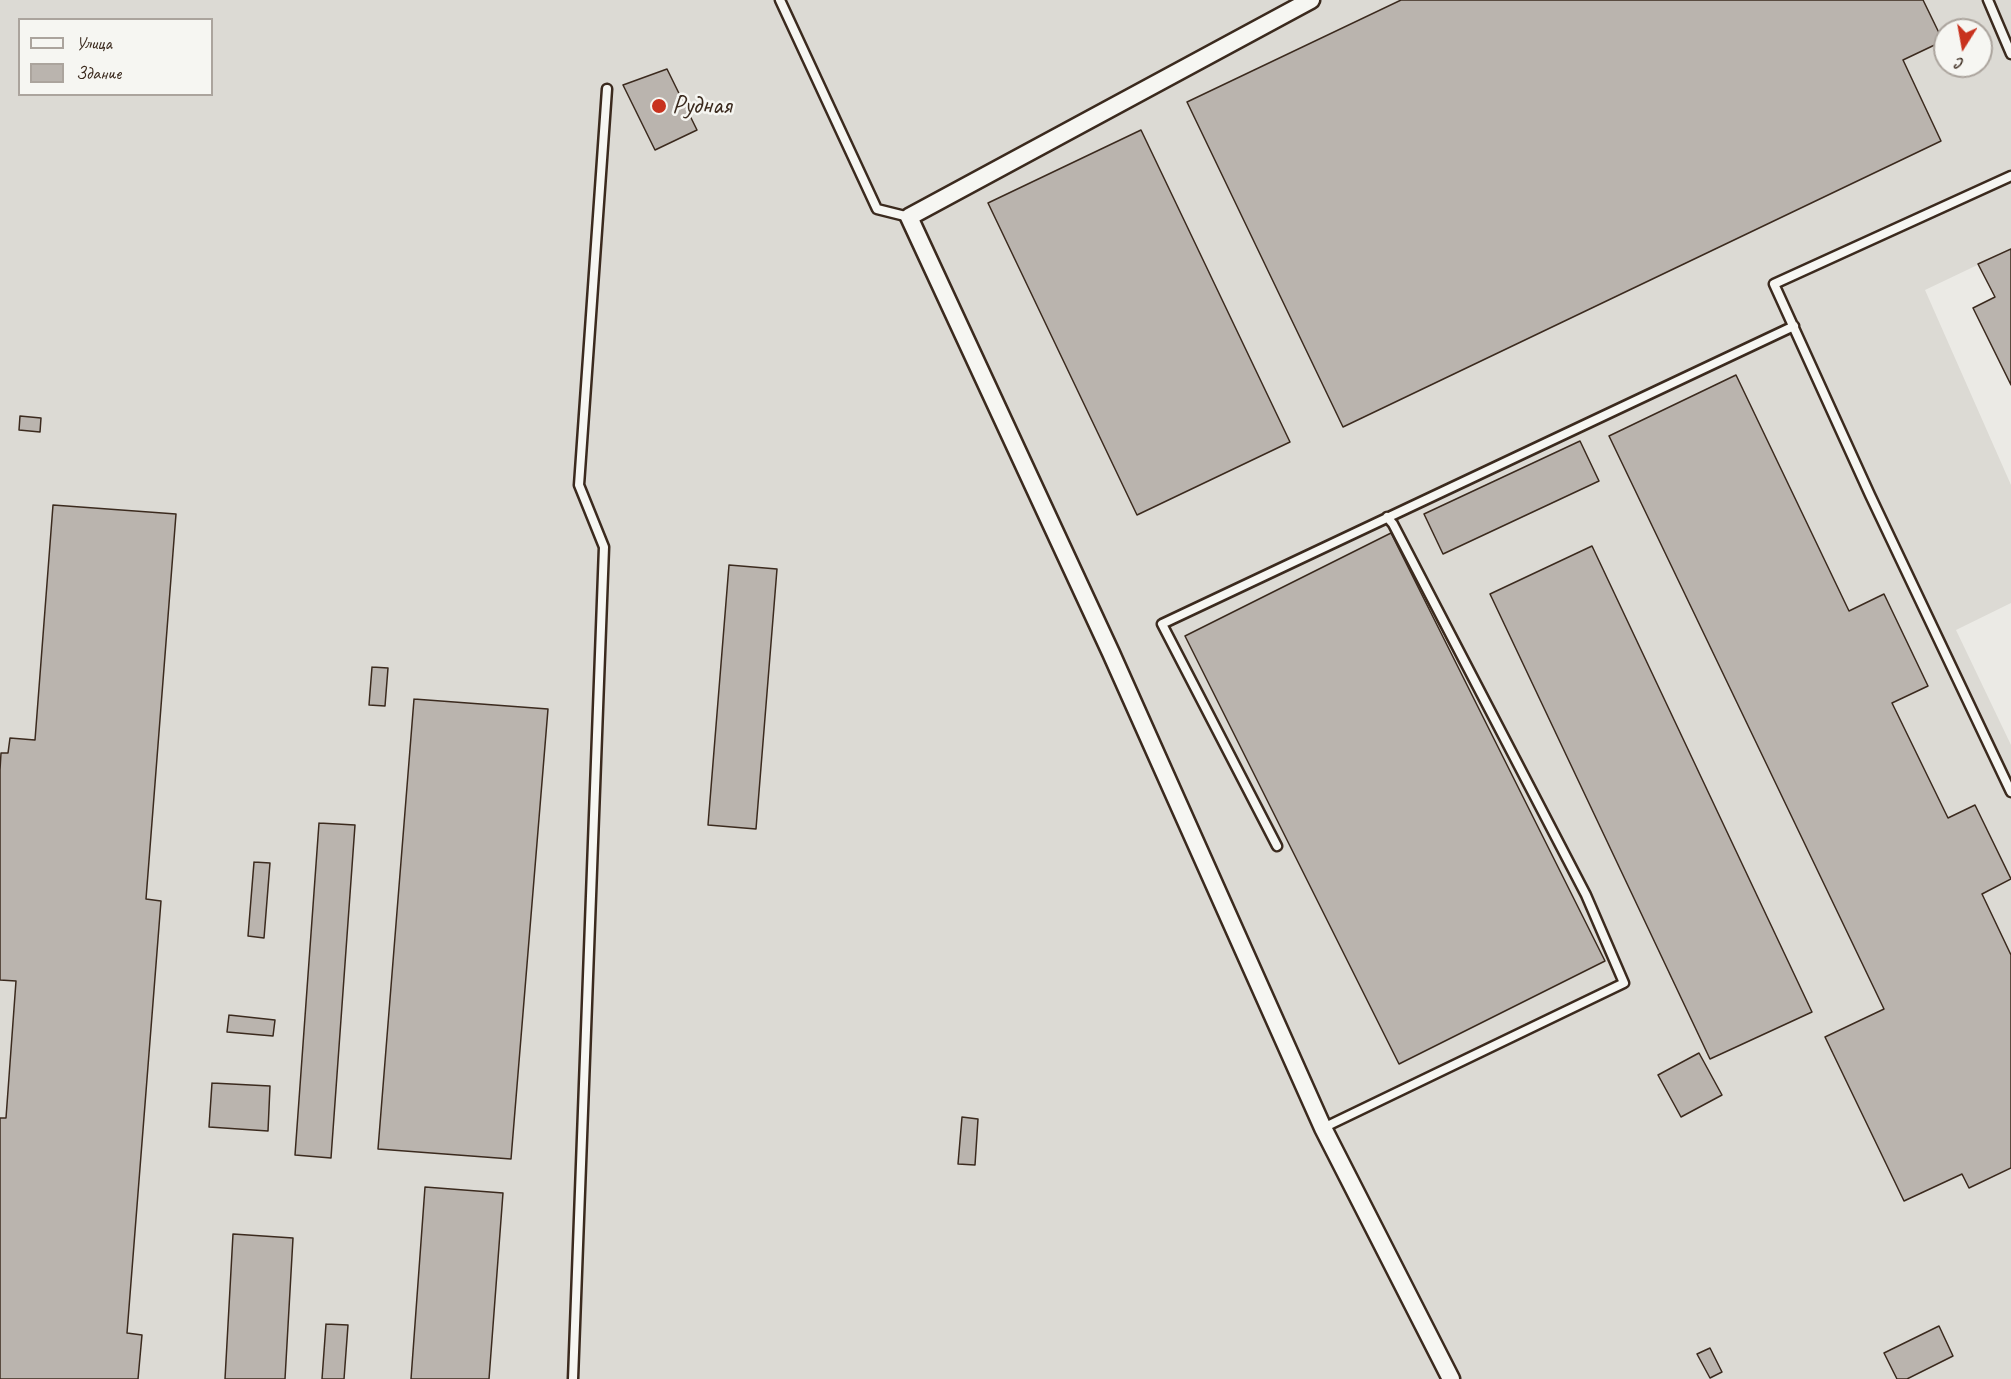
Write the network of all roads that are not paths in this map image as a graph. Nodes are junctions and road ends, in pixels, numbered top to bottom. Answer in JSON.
{"nodes":[{"id":1,"x":780,"y":0,"type":"edge"},
{"id":2,"x":1311,"y":0,"type":"edge"},
{"id":3,"x":1988,"y":0,"type":"edge"},
{"id":4,"x":2011,"y":54,"type":"edge"},
{"id":5,"x":607,"y":88,"type":"dead end"},
{"id":6,"x":2011,"y":176,"type":"edge"},
{"id":7,"x":909,"y":217,"type":"junction"},
{"id":8,"x":1794,"y":326,"type":"junction"},
{"id":9,"x":1388,"y":517,"type":"junction"},
{"id":10,"x":2011,"y":792,"type":"edge"},
{"id":11,"x":1277,"y":846,"type":"dead end"},
{"id":12,"x":1323,"y":1128,"type":"junction"},
{"id":13,"x":573,"y":1379,"type":"edge"},
{"id":14,"x":1451,"y":1379,"type":"edge"}],
"edges":[{"from":1,"to":7,"type":"lane"},
{"from":2,"to":7,"type":"street"},
{"from":3,"to":4,"type":"lane"},
{"from":5,"to":13,"type":"lane"},
{"from":6,"to":8,"type":"lane"},
{"from":7,"to":12,"type":"street"},
{"from":8,"to":9,"type":"lane"},
{"from":8,"to":10,"type":"lane"},
{"from":9,"to":11,"type":"lane"},
{"from":9,"to":12,"type":"lane"},
{"from":12,"to":14,"type":"street"}]}
